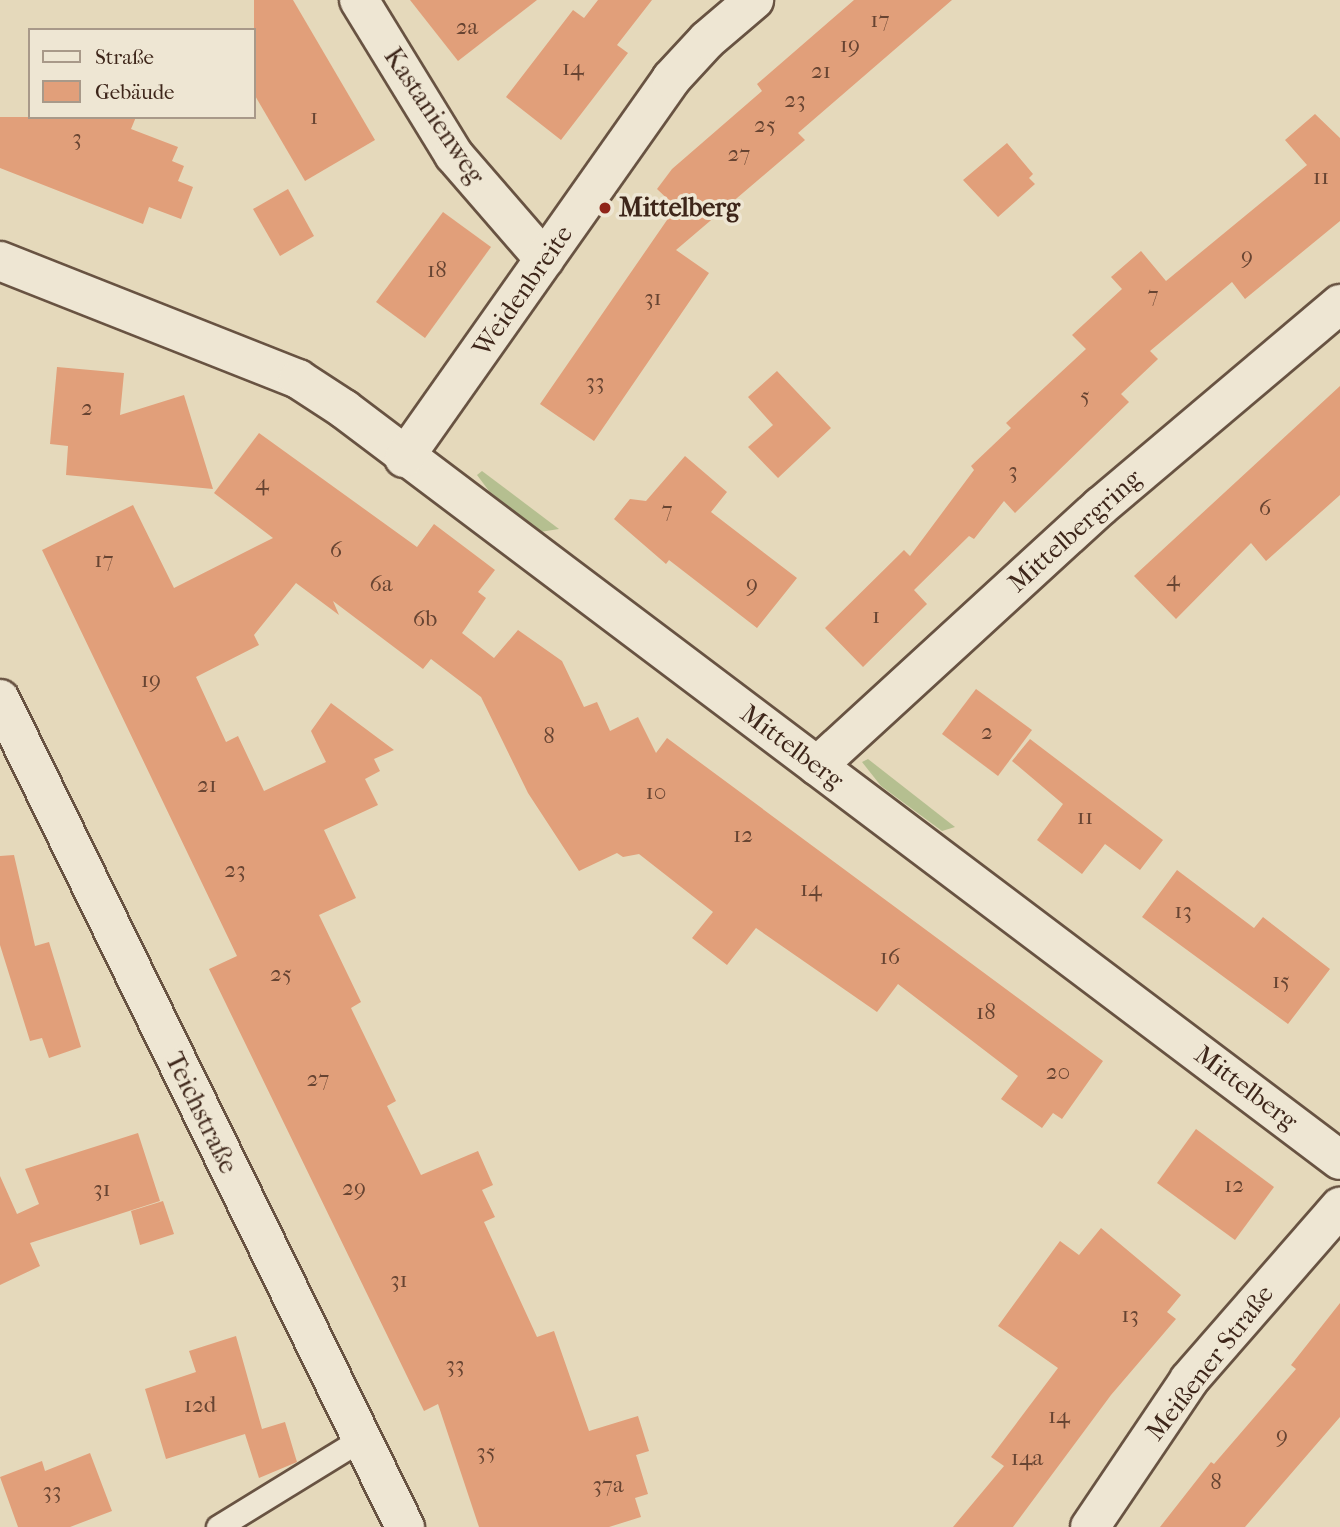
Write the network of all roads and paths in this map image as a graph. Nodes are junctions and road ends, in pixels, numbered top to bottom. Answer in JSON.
{"nodes":[{"id":1,"x":359,"y":0,"type":"edge"},
{"id":2,"x":754,"y":0,"type":"edge"},
{"id":3,"x":544,"y":259,"type":"junction"},
{"id":4,"x":0,"y":261,"type":"edge"},
{"id":5,"x":1340,"y":304,"type":"edge"},
{"id":6,"x":404,"y":458,"type":"junction"},
{"id":7,"x":0,"y":698,"type":"edge"},
{"id":8,"x":817,"y":766,"type":"junction"},
{"id":9,"x":1340,"y":1160,"type":"edge"},
{"id":10,"x":1340,"y":1207,"type":"edge"},
{"id":11,"x":361,"y":1439,"type":"junction"},
{"id":12,"x":218,"y":1527,"type":"edge"},
{"id":13,"x":405,"y":1527,"type":"edge"},
{"id":14,"x":1090,"y":1527,"type":"edge"}],
"edges":[{"from":1,"to":3,"type":"street","name":"Kastanienweg"},
{"from":2,"to":3,"type":"street","name":"Weidenbreite"},
{"from":3,"to":6,"type":"street","name":"Weidenbreite"},
{"from":4,"to":6,"type":"street","name":"Mittelberg"},
{"from":5,"to":8,"type":"street","name":"Mittelbergring"},
{"from":6,"to":8,"type":"street","name":"Mittelberg"},
{"from":7,"to":11,"type":"street","name":"Teichstraße"},
{"from":8,"to":9,"type":"street","name":"Mittelberg"},
{"from":10,"to":14,"type":"street","name":"Meißener Straße"},
{"from":11,"to":12,"type":"lane"},
{"from":11,"to":13,"type":"street","name":"Teichstraße"}]}
